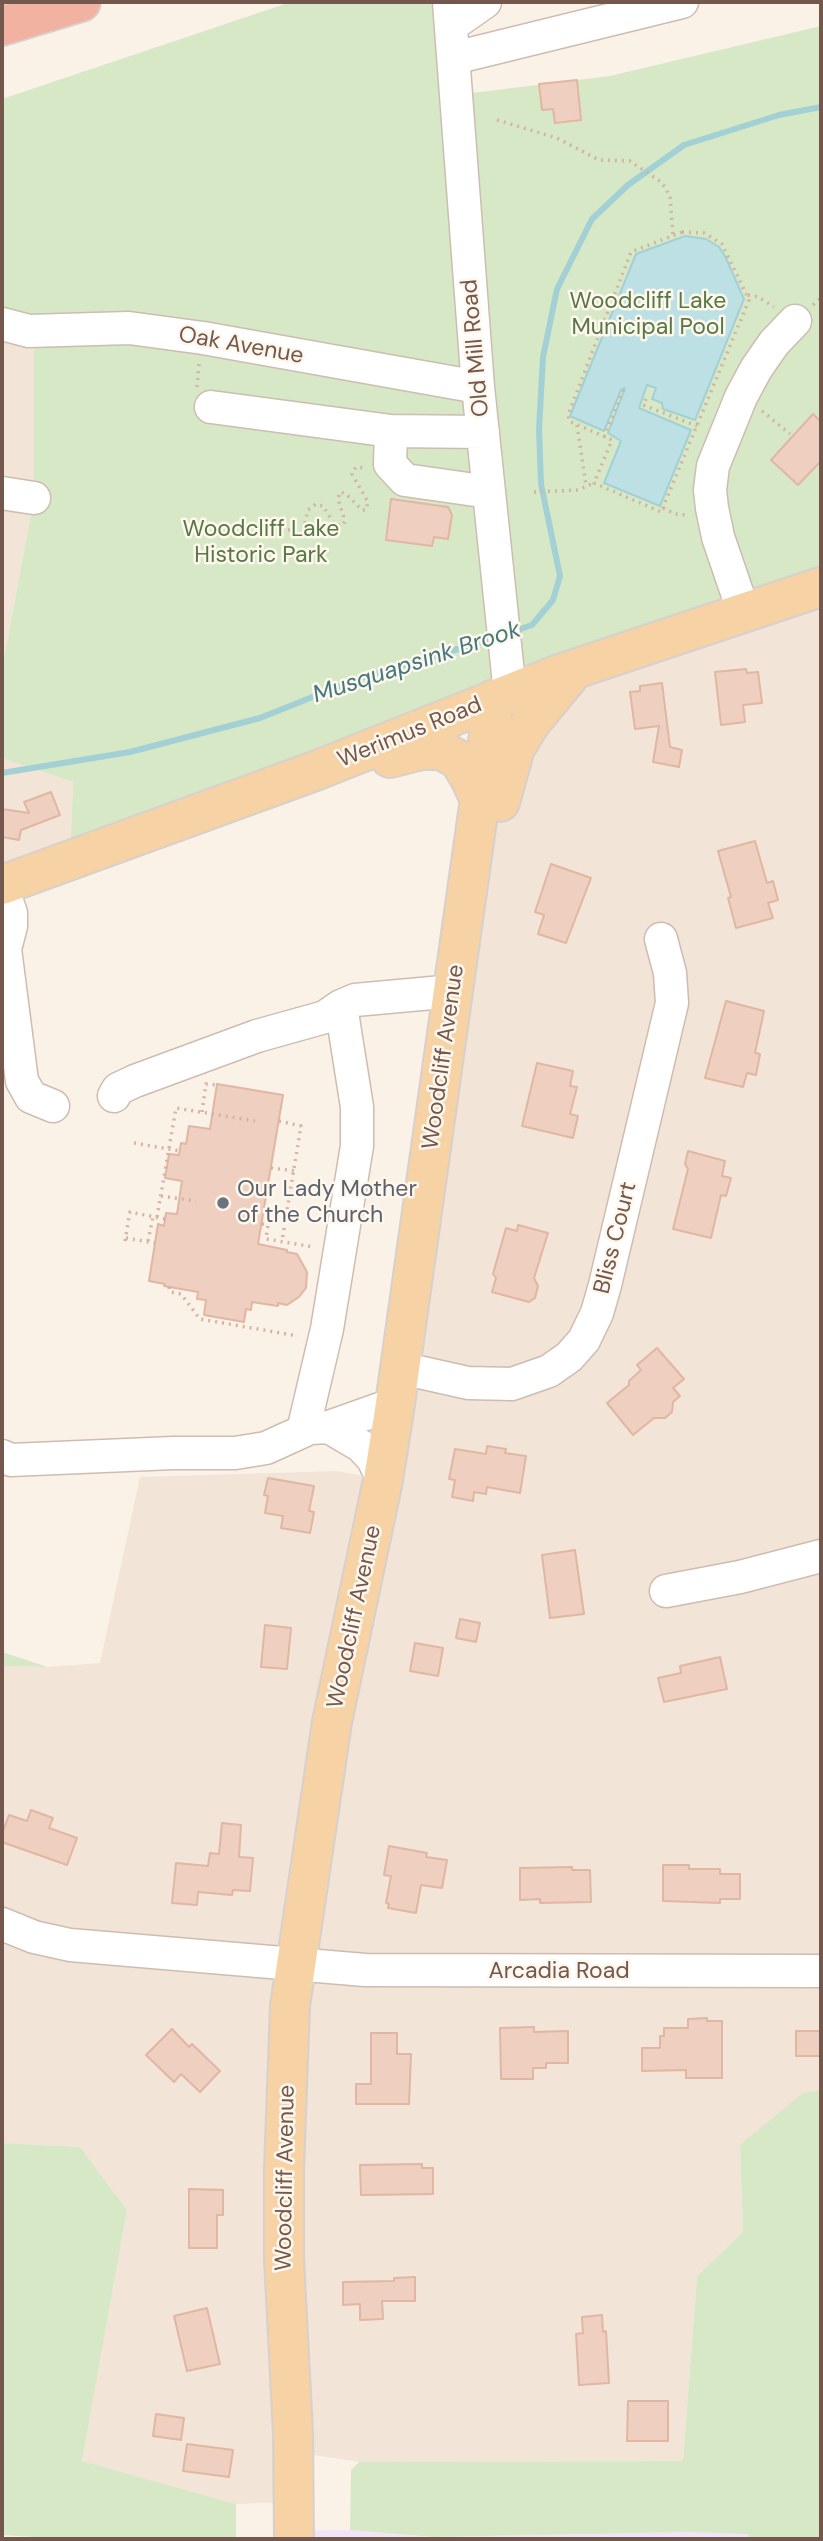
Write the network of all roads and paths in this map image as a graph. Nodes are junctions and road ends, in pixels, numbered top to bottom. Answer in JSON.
{"nodes":[{"id":1,"x":82,"y":2,"type":"edge"},
{"id":2,"x":485,"y":2,"type":"edge"},
{"id":3,"x":682,"y":2,"type":"edge"},
{"id":4,"x":451,"y":13,"type":"edge"},
{"id":5,"x":2,"y":26,"type":"edge"},
{"id":6,"x":454,"y":58,"type":"junction"},
{"id":7,"x":497,"y":120,"type":"dead end"},
{"id":8,"x":673,"y":235,"type":"junction"},
{"id":9,"x":795,"y":321,"type":"dead end"},
{"id":10,"x":2,"y":324,"type":"edge"},
{"id":11,"x":203,"y":338,"type":"junction"},
{"id":12,"x":478,"y":387,"type":"junction"},
{"id":13,"x":624,"y":389,"type":"dead end"},
{"id":14,"x":646,"y":399,"type":"dead end"},
{"id":15,"x":211,"y":407,"type":"joint"},
{"id":16,"x":578,"y":425,"type":"junction"},
{"id":17,"x":697,"y":426,"type":"junction"},
{"id":18,"x":391,"y":431,"type":"junction"},
{"id":19,"x":483,"y":432,"type":"junction"},
{"id":20,"x":604,"y":437,"type":"junction"},
{"id":21,"x":368,"y":470,"type":"dead end"},
{"id":22,"x":594,"y":483,"type":"junction"},
{"id":23,"x":586,"y":486,"type":"junction"},
{"id":24,"x":489,"y":492,"type":"junction"},
{"id":25,"x":534,"y":492,"type":"dead end"},
{"id":26,"x":2,"y":494,"type":"edge"},
{"id":27,"x":34,"y":498,"type":"dead end"},
{"id":28,"x":281,"y":531,"type":"dead end"},
{"id":29,"x":821,"y":587,"type":"edge"},
{"id":30,"x":744,"y":612,"type":"junction"},
{"id":31,"x":574,"y":670,"type":"junction"},
{"id":32,"x":502,"y":696,"type":"junction"},
{"id":33,"x":316,"y":771,"type":"junction"},
{"id":34,"x":480,"y":800,"type":"junction"},
{"id":35,"x":474,"y":849,"type":"junction"},
{"id":36,"x":2,"y":887,"type":"edge"},
{"id":37,"x":661,"y":939,"type":"dead end"},
{"id":38,"x":453,"y":991,"type":"junction"},
{"id":39,"x":341,"y":1006,"type":"junction"},
{"id":40,"x":217,"y":1085,"type":"dead end"},
{"id":41,"x":114,"y":1096,"type":"dead end"},
{"id":42,"x":53,"y":1106,"type":"dead end"},
{"id":43,"x":202,"y":1112,"type":"junction"},
{"id":44,"x":255,"y":1121,"type":"dead end"},
{"id":45,"x":279,"y":1121,"type":"dead end"},
{"id":46,"x":134,"y":1143,"type":"dead end"},
{"id":47,"x":169,"y":1149,"type":"junction"},
{"id":48,"x":180,"y":1151,"type":"dead end"},
{"id":49,"x":271,"y":1168,"type":"dead end"},
{"id":50,"x":295,"y":1171,"type":"junction"},
{"id":51,"x":161,"y":1195,"type":"junction"},
{"id":52,"x":196,"y":1202,"type":"dead end"},
{"id":53,"x":155,"y":1217,"type":"junction"},
{"id":54,"x":165,"y":1219,"type":"dead end"},
{"id":55,"x":262,"y":1224,"type":"dead end"},
{"id":56,"x":148,"y":1241,"type":"junction"},
{"id":57,"x":282,"y":1241,"type":"junction"},
{"id":58,"x":155,"y":1243,"type":"dead end"},
{"id":59,"x":323,"y":1248,"type":"dead end"},
{"id":60,"x":169,"y":1287,"type":"dead end"},
{"id":61,"x":324,"y":1340,"type":"junction"},
{"id":62,"x":399,"y":1383,"type":"junction"},
{"id":63,"x":316,"y":1429,"type":"junction"},
{"id":64,"x":2,"y":1457,"type":"edge"},
{"id":65,"x":383,"y":1480,"type":"junction"},
{"id":66,"x":821,"y":1556,"type":"edge"},
{"id":67,"x":666,"y":1591,"type":"dead end"},
{"id":68,"x":2,"y":1924,"type":"edge"},
{"id":69,"x":296,"y":1965,"type":"junction"},
{"id":70,"x":821,"y":1971,"type":"edge"},
{"id":71,"x":294,"y":2539,"type":"edge"}],
"edges":[{"from":1,"to":5,"type":"highway"},
{"from":2,"to":4,"type":"street"},
{"from":3,"to":6,"type":"street"},
{"from":4,"to":6,"type":"street","name":"Old Mill Road"},
{"from":6,"to":12,"type":"street","name":"Old Mill Road"},
{"from":7,"to":8,"type":"path"},
{"from":8,"to":16,"type":"path"},
{"from":8,"to":17,"type":"path"},
{"from":9,"to":30,"type":"street"},
{"from":10,"to":11,"type":"street","name":"Oak Avenue"},
{"from":11,"to":12,"type":"street","name":"Oak Avenue"},
{"from":11,"to":15,"type":"path"},
{"from":12,"to":19,"type":"street","name":"Old Mill Road"},
{"from":13,"to":20,"type":"path"},
{"from":14,"to":17,"type":"path"},
{"from":15,"to":18,"type":"street"},
{"from":16,"to":20,"type":"path"},
{"from":16,"to":23,"type":"path"},
{"from":17,"to":22,"type":"path"},
{"from":18,"to":19,"type":"street"},
{"from":18,"to":24,"type":"street"},
{"from":19,"to":24,"type":"street","name":"Old Mill Road"},
{"from":20,"to":22,"type":"path"},
{"from":21,"to":28,"type":"path"},
{"from":22,"to":23,"type":"path"},
{"from":23,"to":25,"type":"path"},
{"from":24,"to":32,"type":"street","name":"Old Mill Road"},
{"from":26,"to":27,"type":"street"},
{"from":29,"to":30,"type":"main road","name":"Werimus Road"},
{"from":30,"to":31,"type":"main road","name":"Werimus Road"},
{"from":31,"to":32,"type":"main road","name":"Werimus Road"},
{"from":31,"to":35,"type":"main road"},
{"from":32,"to":33,"type":"main road","name":"Werimus Road"},
{"from":32,"to":34,"type":"main road","name":"Woodcliff Avenue"},
{"from":33,"to":34,"type":"main road"},
{"from":33,"to":36,"type":"main road","name":"Werimus Road"},
{"from":34,"to":35,"type":"main road","name":"Woodcliff Avenue"},
{"from":35,"to":38,"type":"main road","name":"Woodcliff Avenue"},
{"from":36,"to":42,"type":"street"},
{"from":37,"to":62,"type":"street","name":"Bliss Court"},
{"from":38,"to":39,"type":"street"},
{"from":38,"to":62,"type":"main road","name":"Woodcliff Avenue"},
{"from":39,"to":41,"type":"street"},
{"from":39,"to":61,"type":"street"},
{"from":40,"to":43,"type":"path"},
{"from":43,"to":44,"type":"path"},
{"from":43,"to":47,"type":"path"},
{"from":45,"to":50,"type":"path"},
{"from":46,"to":47,"type":"path"},
{"from":47,"to":48,"type":"path"},
{"from":47,"to":51,"type":"path"},
{"from":49,"to":50,"type":"path"},
{"from":50,"to":57,"type":"path"},
{"from":51,"to":52,"type":"path"},
{"from":51,"to":53,"type":"path"},
{"from":53,"to":54,"type":"path"},
{"from":53,"to":56,"type":"path"},
{"from":53,"to":56,"type":"path"},
{"from":55,"to":57,"type":"path"},
{"from":56,"to":58,"type":"path"},
{"from":57,"to":59,"type":"path"},
{"from":60,"to":61,"type":"path"},
{"from":61,"to":63,"type":"street"},
{"from":62,"to":63,"type":"street"},
{"from":62,"to":65,"type":"main road","name":"Woodcliff Avenue"},
{"from":63,"to":64,"type":"street"},
{"from":63,"to":65,"type":"street"},
{"from":65,"to":69,"type":"main road","name":"Woodcliff Avenue"},
{"from":66,"to":67,"type":"street"},
{"from":68,"to":69,"type":"street","name":"Arcadia Road"},
{"from":69,"to":70,"type":"street","name":"Arcadia Road"},
{"from":69,"to":71,"type":"main road","name":"Woodcliff Avenue"}]}
